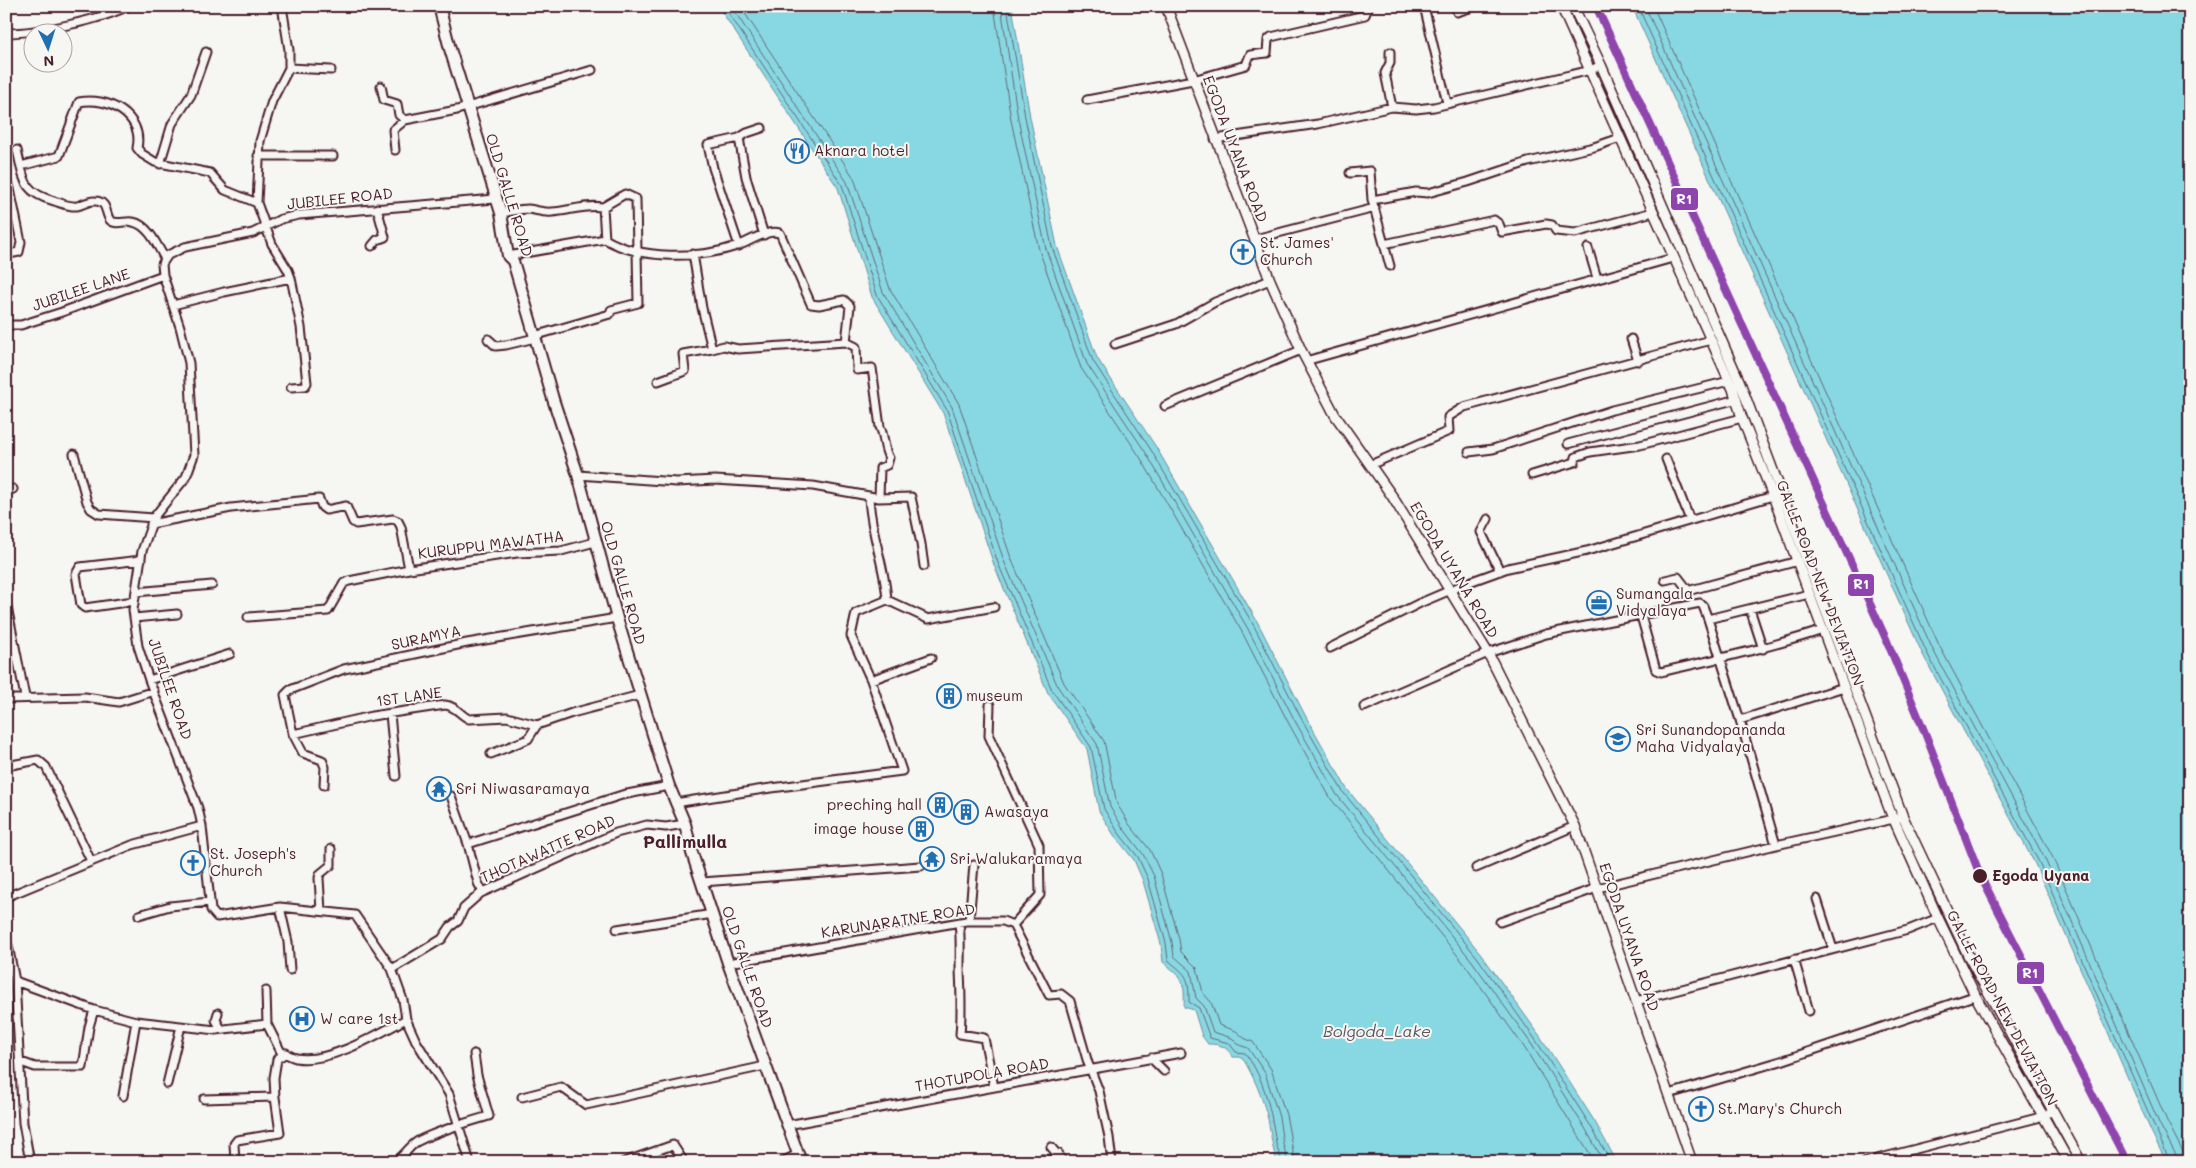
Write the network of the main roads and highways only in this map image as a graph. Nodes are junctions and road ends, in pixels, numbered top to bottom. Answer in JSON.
{"nodes":[{"id":1,"x":440,"y":6,"type":"edge"},
{"id":2,"x":1166,"y":6,"type":"edge"},
{"id":3,"x":1561,"y":6,"type":"edge"},
{"id":4,"x":1573,"y":6,"type":"edge"},
{"id":5,"x":1899,"y":818,"type":"junction"},
{"id":6,"x":799,"y":1158,"type":"edge"},
{"id":7,"x":1692,"y":1162,"type":"edge"},
{"id":8,"x":2069,"y":1162,"type":"edge"},
{"id":9,"x":2081,"y":1162,"type":"edge"}],
"edges":[{"from":1,"to":6,"type":"highway","name":"OLD GALLE ROAD"},
{"from":2,"to":7,"type":"main road","name":"EGODA UYANA ROAD"},
{"from":3,"to":5,"type":"main road","name":"GALLE ROAD NEW DEVIATION"},
{"from":4,"to":5,"type":"main road","name":"GALLE ROAD NEW DEVIATION"},
{"from":5,"to":8,"type":"main road","name":"GALLE ROAD NEW DEVIATION"},
{"from":5,"to":9,"type":"main road","name":"GALLE ROAD NEW DEVIATION"}]}
